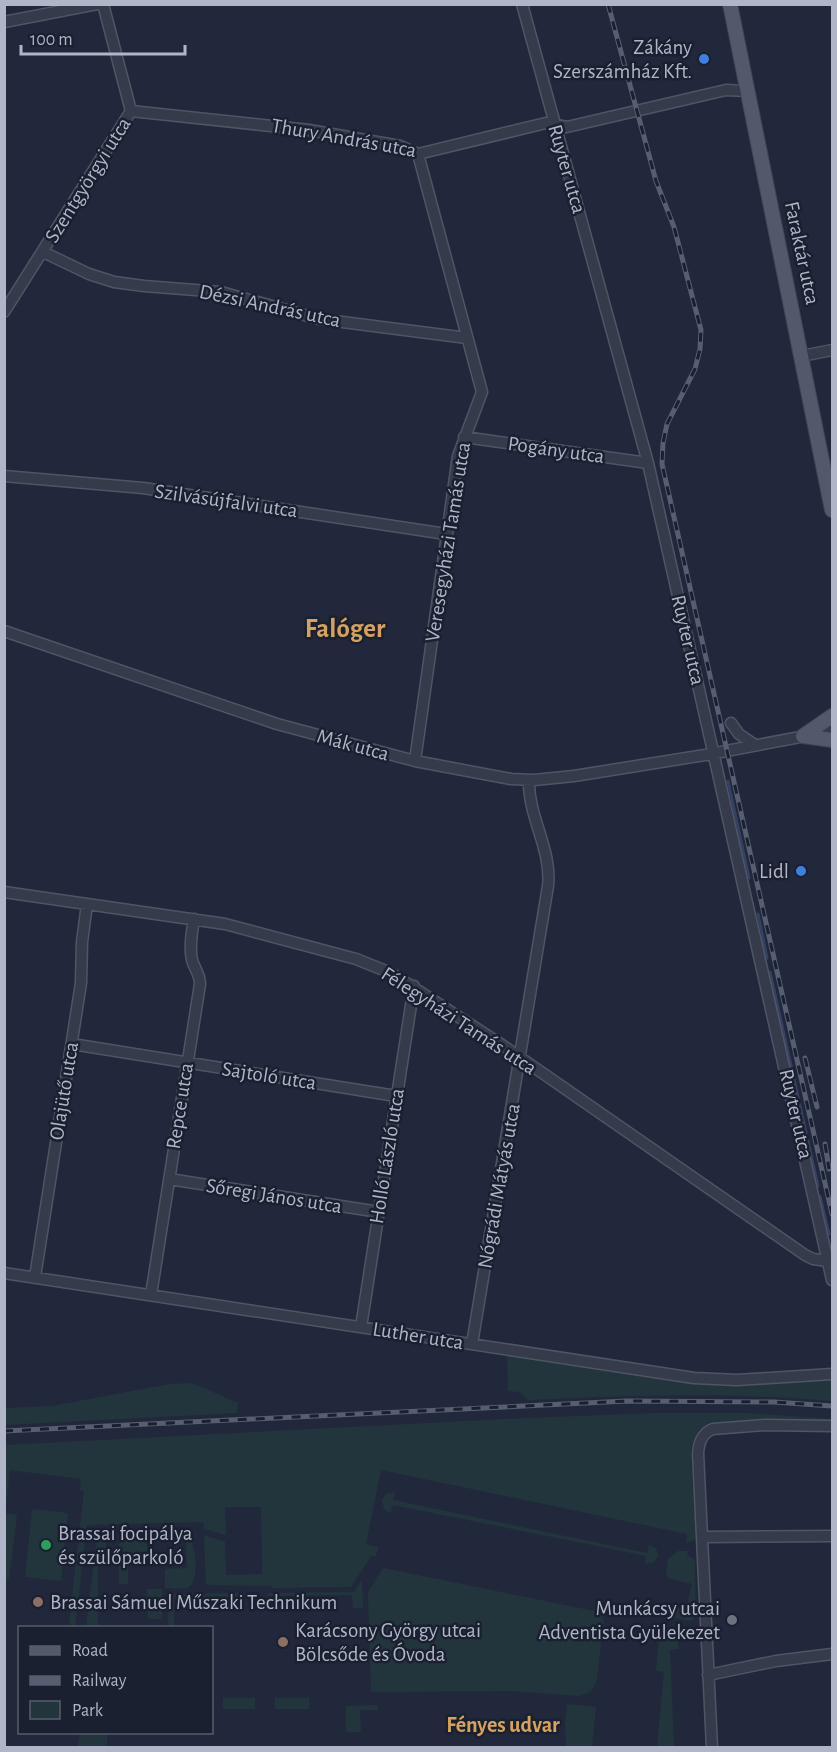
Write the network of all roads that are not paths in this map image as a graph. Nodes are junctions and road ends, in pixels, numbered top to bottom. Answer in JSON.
{"nodes":[{"id":1,"x":97,"y":4,"type":"edge"},
{"id":2,"x":103,"y":4,"type":"edge"},
{"id":3,"x":522,"y":4,"type":"edge"},
{"id":4,"x":730,"y":4,"type":"edge"},
{"id":5,"x":4,"y":22,"type":"edge"},
{"id":6,"x":748,"y":91,"type":"junction"},
{"id":7,"x":131,"y":111,"type":"junction"},
{"id":8,"x":554,"y":124,"type":"junction"},
{"id":9,"x":418,"y":154,"type":"junction"},
{"id":10,"x":44,"y":252,"type":"junction"},
{"id":11,"x":4,"y":312,"type":"edge"},
{"id":12,"x":467,"y":338,"type":"junction"},
{"id":13,"x":832,"y":350,"type":"edge"},
{"id":14,"x":802,"y":356,"type":"junction"},
{"id":15,"x":464,"y":437,"type":"junction"},
{"id":16,"x":648,"y":463,"type":"junction"},
{"id":17,"x":4,"y":476,"type":"edge"},
{"id":18,"x":832,"y":510,"type":"edge"},
{"id":19,"x":446,"y":534,"type":"junction"},
{"id":20,"x":4,"y":631,"type":"edge"},
{"id":21,"x":832,"y":716,"type":"edge"},
{"id":22,"x":731,"y":723,"type":"dead end"},
{"id":23,"x":832,"y":731,"type":"edge"},
{"id":24,"x":803,"y":736,"type":"junction"},
{"id":25,"x":832,"y":740,"type":"edge"},
{"id":26,"x":756,"y":745,"type":"junction"},
{"id":27,"x":714,"y":753,"type":"junction"},
{"id":28,"x":415,"y":761,"type":"junction"},
{"id":29,"x":529,"y":780,"type":"junction"},
{"id":30,"x":4,"y":892,"type":"edge"},
{"id":31,"x":87,"y":903,"type":"junction"},
{"id":32,"x":194,"y":919,"type":"junction"},
{"id":33,"x":414,"y":986,"type":"junction"},
{"id":34,"x":72,"y":1044,"type":"junction"},
{"id":35,"x":520,"y":1058,"type":"junction"},
{"id":36,"x":187,"y":1063,"type":"junction"},
{"id":37,"x":396,"y":1096,"type":"junction"},
{"id":38,"x":169,"y":1179,"type":"junction"},
{"id":39,"x":379,"y":1212,"type":"junction"},
{"id":40,"x":828,"y":1261,"type":"junction"},
{"id":41,"x":4,"y":1273,"type":"edge"},
{"id":42,"x":35,"y":1277,"type":"junction"},
{"id":43,"x":832,"y":1280,"type":"edge"},
{"id":44,"x":151,"y":1295,"type":"junction"},
{"id":45,"x":361,"y":1327,"type":"junction"},
{"id":46,"x":472,"y":1344,"type":"junction"},
{"id":47,"x":832,"y":1374,"type":"edge"},
{"id":48,"x":832,"y":1426,"type":"edge"},
{"id":49,"x":832,"y":1536,"type":"edge"},
{"id":50,"x":703,"y":1537,"type":"junction"},
{"id":51,"x":832,"y":1654,"type":"edge"},
{"id":52,"x":708,"y":1675,"type":"junction"},
{"id":53,"x":712,"y":1748,"type":"edge"}],
"edges":[{"from":1,"to":5,"type":"street"},
{"from":2,"to":7,"type":"street","name":"Szentgyörgyi utca"},
{"from":3,"to":8,"type":"street","name":"Ruyter utca"},
{"from":4,"to":6,"type":"main road","name":"Faraktár utca"},
{"from":6,"to":8,"type":"street","name":"Thury András utca"},
{"from":6,"to":14,"type":"main road","name":"Faraktár utca"},
{"from":7,"to":9,"type":"street","name":"Thury András utca"},
{"from":7,"to":10,"type":"street","name":"Szentgyörgyi utca"},
{"from":8,"to":9,"type":"street","name":"Thury András utca"},
{"from":8,"to":16,"type":"street","name":"Ruyter utca"},
{"from":9,"to":12,"type":"street","name":"Veresegyházi Tamás utca"},
{"from":10,"to":11,"type":"street","name":"Szentgyörgyi utca"},
{"from":10,"to":12,"type":"street","name":"Dézsi András utca"},
{"from":12,"to":15,"type":"street","name":"Veresegyházi Tamás utca"},
{"from":13,"to":14,"type":"street"},
{"from":14,"to":18,"type":"main road","name":"Faraktár utca"},
{"from":15,"to":16,"type":"street","name":"Pogány utca"},
{"from":15,"to":19,"type":"street","name":"Veresegyházi Tamás utca"},
{"from":16,"to":27,"type":"street","name":"Ruyter utca"},
{"from":17,"to":19,"type":"street","name":"Szilvásújfalvi utca"},
{"from":19,"to":28,"type":"street","name":"Veresegyházi Tamás utca"},
{"from":20,"to":28,"type":"street","name":"Mák utca"},
{"from":21,"to":24,"type":"main road"},
{"from":22,"to":26,"type":"street"},
{"from":23,"to":24,"type":"street","name":"Mák utca"},
{"from":24,"to":25,"type":"main road"},
{"from":24,"to":26,"type":"street","name":"Mák utca"},
{"from":26,"to":27,"type":"street","name":"Mák utca"},
{"from":27,"to":29,"type":"street","name":"Mák utca"},
{"from":27,"to":40,"type":"street","name":"Ruyter utca"},
{"from":28,"to":29,"type":"street","name":"Mák utca"},
{"from":29,"to":35,"type":"street","name":"Nógrádi Mátyás utca"},
{"from":30,"to":31,"type":"street","name":"Félegyházi Tamás utca"},
{"from":31,"to":32,"type":"street","name":"Félegyházi Tamás utca"},
{"from":31,"to":34,"type":"street","name":"Olajütő utca"},
{"from":32,"to":33,"type":"street","name":"Félegyházi Tamás utca"},
{"from":32,"to":36,"type":"street","name":"Repce utca"},
{"from":33,"to":35,"type":"street","name":"Félegyházi Tamás utca"},
{"from":33,"to":37,"type":"street","name":"Holló László utca"},
{"from":34,"to":36,"type":"street","name":"Sajtoló utca"},
{"from":34,"to":42,"type":"street","name":"Olajütő utca"},
{"from":35,"to":40,"type":"street","name":"Félegyházi Tamás utca"},
{"from":35,"to":46,"type":"street","name":"Nógrádi Mátyás utca"},
{"from":36,"to":37,"type":"street","name":"Sajtoló utca"},
{"from":36,"to":38,"type":"street","name":"Repce utca"},
{"from":37,"to":39,"type":"street","name":"Holló László utca"},
{"from":38,"to":39,"type":"street","name":"Sőregi János utca"},
{"from":38,"to":44,"type":"street","name":"Repce utca"},
{"from":39,"to":45,"type":"street","name":"Holló László utca"},
{"from":40,"to":43,"type":"street","name":"Ruyter utca"},
{"from":41,"to":42,"type":"street","name":"Luther utca"},
{"from":42,"to":44,"type":"street","name":"Luther utca"},
{"from":44,"to":45,"type":"street","name":"Luther utca"},
{"from":45,"to":46,"type":"street","name":"Luther utca"},
{"from":46,"to":47,"type":"street","name":"Luther utca"},
{"from":48,"to":50,"type":"street"},
{"from":49,"to":50,"type":"street"},
{"from":50,"to":52,"type":"street"},
{"from":51,"to":52,"type":"street"},
{"from":52,"to":53,"type":"street"}]}
